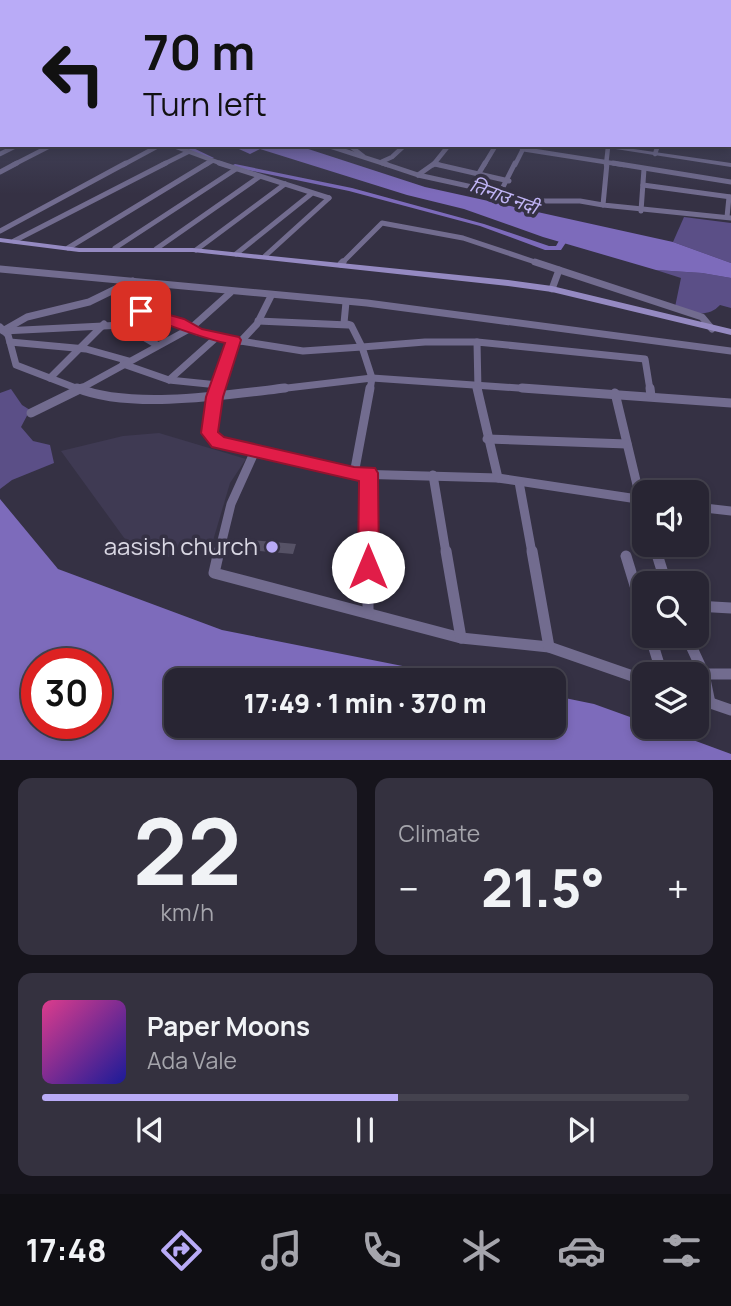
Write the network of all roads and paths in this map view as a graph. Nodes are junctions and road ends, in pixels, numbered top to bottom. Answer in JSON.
{"nodes":[{"id":1,"x":48,"y":147,"type":"edge"},
{"id":2,"x":156,"y":147,"type":"edge"},
{"id":3,"x":176,"y":147,"type":"edge"},
{"id":4,"x":333,"y":147,"type":"edge"},
{"id":5,"x":352,"y":147,"type":"edge"},
{"id":6,"x":402,"y":147,"type":"edge"},
{"id":7,"x":448,"y":147,"type":"edge"},
{"id":8,"x":495,"y":147,"type":"edge"},
{"id":9,"x":603,"y":147,"type":"edge"},
{"id":10,"x":657,"y":147,"type":"edge"},
{"id":11,"x":523,"y":148,"type":"edge"},
{"id":12,"x":608,"y":148,"type":"junction"},
{"id":13,"x":188,"y":152,"type":"junction"},
{"id":14,"x":655,"y":154,"type":"junction"},
{"id":15,"x":363,"y":156,"type":"junction"},
{"id":16,"x":212,"y":161,"type":"junction"},
{"id":17,"x":380,"y":162,"type":"junction"},
{"id":18,"x":606,"y":162,"type":"junction"},
{"id":19,"x":435,"y":164,"type":"junction"},
{"id":20,"x":731,"y":165,"type":"edge"},
{"id":21,"x":236,"y":169,"type":"junction"},
{"id":22,"x":644,"y":169,"type":"junction"},
{"id":23,"x":0,"y":172,"type":"edge"},
{"id":24,"x":480,"y":173,"type":"junction"},
{"id":25,"x":418,"y":175,"type":"junction"},
{"id":26,"x":259,"y":177,"type":"junction"},
{"id":27,"x":509,"y":181,"type":"junction"},
{"id":28,"x":731,"y":182,"type":"edge"},
{"id":29,"x":285,"y":184,"type":"junction"},
{"id":30,"x":643,"y":185,"type":"junction"},
{"id":31,"x":501,"y":191,"type":"junction"},
{"id":32,"x":311,"y":194,"type":"junction"},
{"id":33,"x":730,"y":197,"type":"edge"},
{"id":34,"x":603,"y":205,"type":"junction"},
{"id":35,"x":640,"y":211,"type":"junction"},
{"id":36,"x":729,"y":218,"type":"edge"},
{"id":37,"x":0,"y":231,"type":"edge"},
{"id":38,"x":0,"y":240,"type":"edge"},
{"id":39,"x":14,"y":242,"type":"junction"},
{"id":40,"x":68,"y":248,"type":"junction"},
{"id":41,"x":115,"y":248,"type":"junction"},
{"id":42,"x":156,"y":249,"type":"junction"},
{"id":43,"x":196,"y":250,"type":"junction"},
{"id":44,"x":236,"y":254,"type":"junction"},
{"id":45,"x":265,"y":256,"type":"junction"},
{"id":46,"x":341,"y":264,"type":"junction"},
{"id":47,"x":0,"y":269,"type":"edge"},
{"id":48,"x":559,"y":270,"type":"junction"},
{"id":49,"x":133,"y":281,"type":"junction"},
{"id":50,"x":552,"y":289,"type":"junction"},
{"id":51,"x":230,"y":293,"type":"junction"},
{"id":52,"x":271,"y":296,"type":"junction"},
{"id":53,"x":346,"y":302,"type":"junction"},
{"id":54,"x":141,"y":311,"type":"junction"},
{"id":55,"x":258,"y":321,"type":"junction"},
{"id":56,"x":104,"y":324,"type":"junction"},
{"id":57,"x":122,"y":325,"type":"junction"},
{"id":58,"x":351,"y":325,"type":"junction"},
{"id":59,"x":191,"y":328,"type":"junction"},
{"id":60,"x":2,"y":329,"type":"edge"},
{"id":61,"x":712,"y":329,"type":"junction"},
{"id":62,"x":731,"y":332,"type":"edge"},
{"id":63,"x":217,"y":337,"type":"junction"},
{"id":64,"x":237,"y":340,"type":"junction"},
{"id":65,"x":10,"y":342,"type":"junction"},
{"id":66,"x":477,"y":342,"type":"junction"},
{"id":67,"x":157,"y":345,"type":"junction"},
{"id":68,"x":362,"y":347,"type":"junction"},
{"id":69,"x":79,"y":349,"type":"junction"},
{"id":70,"x":731,"y":351,"type":"edge"},
{"id":71,"x":126,"y":362,"type":"junction"},
{"id":72,"x":50,"y":378,"type":"junction"},
{"id":73,"x":372,"y":378,"type":"junction"},
{"id":74,"x":169,"y":380,"type":"junction"},
{"id":75,"x":476,"y":383,"type":"junction"},
{"id":76,"x":218,"y":385,"type":"junction"},
{"id":77,"x":80,"y":390,"type":"junction"},
{"id":78,"x":615,"y":393,"type":"junction"},
{"id":79,"x":651,"y":396,"type":"junction"},
{"id":80,"x":214,"y":397,"type":"junction"},
{"id":81,"x":731,"y":403,"type":"edge"},
{"id":82,"x":31,"y":413,"type":"dead end"},
{"id":83,"x":487,"y":439,"type":"junction"},
{"id":84,"x":626,"y":444,"type":"junction"},
{"id":85,"x":254,"y":453,"type":"junction"},
{"id":86,"x":369,"y":473,"type":"junction"},
{"id":87,"x":354,"y":474,"type":"junction"},
{"id":88,"x":433,"y":475,"type":"junction"},
{"id":89,"x":498,"y":478,"type":"junction"},
{"id":90,"x":636,"y":480,"type":"edge"},
{"id":91,"x":519,"y":482,"type":"junction"},
{"id":92,"x":632,"y":498,"type":"edge"},
{"id":93,"x":709,"y":509,"type":"edge"},
{"id":94,"x":731,"y":512,"type":"edge"},
{"id":95,"x":626,"y":556,"type":"dead end"},
{"id":96,"x":632,"y":576,"type":"edge"},
{"id":97,"x":709,"y":607,"type":"edge"},
{"id":98,"x":731,"y":608,"type":"edge"},
{"id":99,"x":368,"y":613,"type":"junction"},
{"id":100,"x":461,"y":638,"type":"junction"},
{"id":101,"x":549,"y":648,"type":"junction"},
{"id":102,"x":709,"y":674,"type":"edge"},
{"id":103,"x":731,"y":674,"type":"edge"},
{"id":104,"x":632,"y":676,"type":"edge"},
{"id":105,"x":709,"y":698,"type":"edge"},
{"id":106,"x":710,"y":703,"type":"joint"},
{"id":107,"x":731,"y":710,"type":"edge"}],
"edges":[{"from":1,"to":23,"type":"street"},
{"from":2,"to":37,"type":"street"},
{"from":3,"to":13,"type":"street"},
{"from":4,"to":15,"type":"street"},
{"from":5,"to":15,"type":"street"},
{"from":6,"to":17,"type":"street"},
{"from":7,"to":19,"type":"street"},
{"from":8,"to":24,"type":"street"},
{"from":9,"to":12,"type":"street"},
{"from":10,"to":14,"type":"street"},
{"from":11,"to":18,"type":"street"},
{"from":11,"to":27,"type":"street"},
{"from":12,"to":14,"type":"street"},
{"from":12,"to":18,"type":"street"},
{"from":13,"to":16,"type":"street"},
{"from":13,"to":39,"type":"street"},
{"from":14,"to":20,"type":"street"},
{"from":15,"to":17,"type":"street"},
{"from":16,"to":21,"type":"street"},
{"from":16,"to":40,"type":"street"},
{"from":17,"to":25,"type":"street"},
{"from":18,"to":22,"type":"street"},
{"from":18,"to":34,"type":"street"},
{"from":19,"to":24,"type":"street"},
{"from":19,"to":25,"type":"street"},
{"from":21,"to":26,"type":"street"},
{"from":21,"to":41,"type":"street"},
{"from":22,"to":28,"type":"street"},
{"from":22,"to":30,"type":"street"},
{"from":24,"to":27,"type":"street"},
{"from":25,"to":31,"type":"street"},
{"from":26,"to":29,"type":"street"},
{"from":26,"to":42,"type":"street"},
{"from":27,"to":31,"type":"street"},
{"from":29,"to":32,"type":"street"},
{"from":29,"to":43,"type":"street"},
{"from":30,"to":33,"type":"street"},
{"from":30,"to":35,"type":"street"},
{"from":31,"to":34,"type":"street"},
{"from":32,"to":44,"type":"street"},
{"from":32,"to":45,"type":"street"},
{"from":33,"to":36,"type":"street"},
{"from":34,"to":35,"type":"street"},
{"from":35,"to":36,"type":"street"},
{"from":38,"to":39,"type":"main road"},
{"from":39,"to":40,"type":"main road"},
{"from":40,"to":41,"type":"main road"},
{"from":41,"to":42,"type":"main road"},
{"from":42,"to":43,"type":"main road"},
{"from":43,"to":44,"type":"main road"},
{"from":44,"to":45,"type":"main road"},
{"from":45,"to":46,"type":"main road"},
{"from":46,"to":48,"type":"street"},
{"from":46,"to":50,"type":"main road"},
{"from":47,"to":49,"type":"street"},
{"from":48,"to":50,"type":"street"},
{"from":48,"to":61,"type":"street"},
{"from":49,"to":51,"type":"street"},
{"from":49,"to":54,"type":"street"},
{"from":49,"to":60,"type":"street"},
{"from":50,"to":61,"type":"main road"},
{"from":51,"to":52,"type":"street"},
{"from":51,"to":59,"type":"street"},
{"from":52,"to":53,"type":"street"},
{"from":52,"to":55,"type":"street"},
{"from":53,"to":58,"type":"street"},
{"from":53,"to":70,"type":"street"},
{"from":54,"to":57,"type":"street"},
{"from":54,"to":59,"type":"street"},
{"from":55,"to":58,"type":"street"},
{"from":55,"to":64,"type":"street"},
{"from":56,"to":57,"type":"street"},
{"from":56,"to":60,"type":"street"},
{"from":56,"to":69,"type":"street"},
{"from":57,"to":67,"type":"street"},
{"from":58,"to":68,"type":"street"},
{"from":59,"to":63,"type":"street"},
{"from":59,"to":67,"type":"street"},
{"from":60,"to":65,"type":"street"},
{"from":61,"to":62,"type":"main road"},
{"from":63,"to":64,"type":"street"},
{"from":63,"to":74,"type":"street"},
{"from":64,"to":68,"type":"street"},
{"from":64,"to":76,"type":"street"},
{"from":65,"to":69,"type":"street"},
{"from":65,"to":72,"type":"street"},
{"from":66,"to":68,"type":"street"},
{"from":66,"to":75,"type":"street"},
{"from":66,"to":79,"type":"street"},
{"from":67,"to":71,"type":"street"},
{"from":68,"to":73,"type":"street"},
{"from":69,"to":71,"type":"street"},
{"from":69,"to":72,"type":"street"},
{"from":71,"to":74,"type":"street"},
{"from":71,"to":77,"type":"street"},
{"from":72,"to":77,"type":"street"},
{"from":73,"to":75,"type":"street"},
{"from":73,"to":80,"type":"street"},
{"from":73,"to":87,"type":"street"},
{"from":74,"to":76,"type":"street"},
{"from":75,"to":78,"type":"street"},
{"from":75,"to":83,"type":"street"},
{"from":76,"to":80,"type":"street"},
{"from":77,"to":80,"type":"street"},
{"from":77,"to":82,"type":"street"},
{"from":78,"to":79,"type":"street"},
{"from":78,"to":84,"type":"street"},
{"from":79,"to":81,"type":"street"},
{"from":80,"to":85,"type":"street"},
{"from":83,"to":84,"type":"street"},
{"from":83,"to":89,"type":"street"},
{"from":84,"to":90,"type":"street"},
{"from":85,"to":87,"type":"street"},
{"from":85,"to":99,"type":"street"},
{"from":86,"to":87,"type":"street"},
{"from":86,"to":88,"type":"street"},
{"from":86,"to":99,"type":"street"},
{"from":88,"to":89,"type":"street"},
{"from":88,"to":100,"type":"street"},
{"from":89,"to":91,"type":"street"},
{"from":91,"to":92,"type":"street"},
{"from":91,"to":101,"type":"street"},
{"from":93,"to":94,"type":"street"},
{"from":95,"to":96,"type":"street"},
{"from":97,"to":98,"type":"street"},
{"from":99,"to":100,"type":"street"},
{"from":100,"to":101,"type":"street"},
{"from":101,"to":104,"type":"street"},
{"from":102,"to":103,"type":"street"},
{"from":105,"to":106,"type":"street"},
{"from":106,"to":107,"type":"street"}]}
